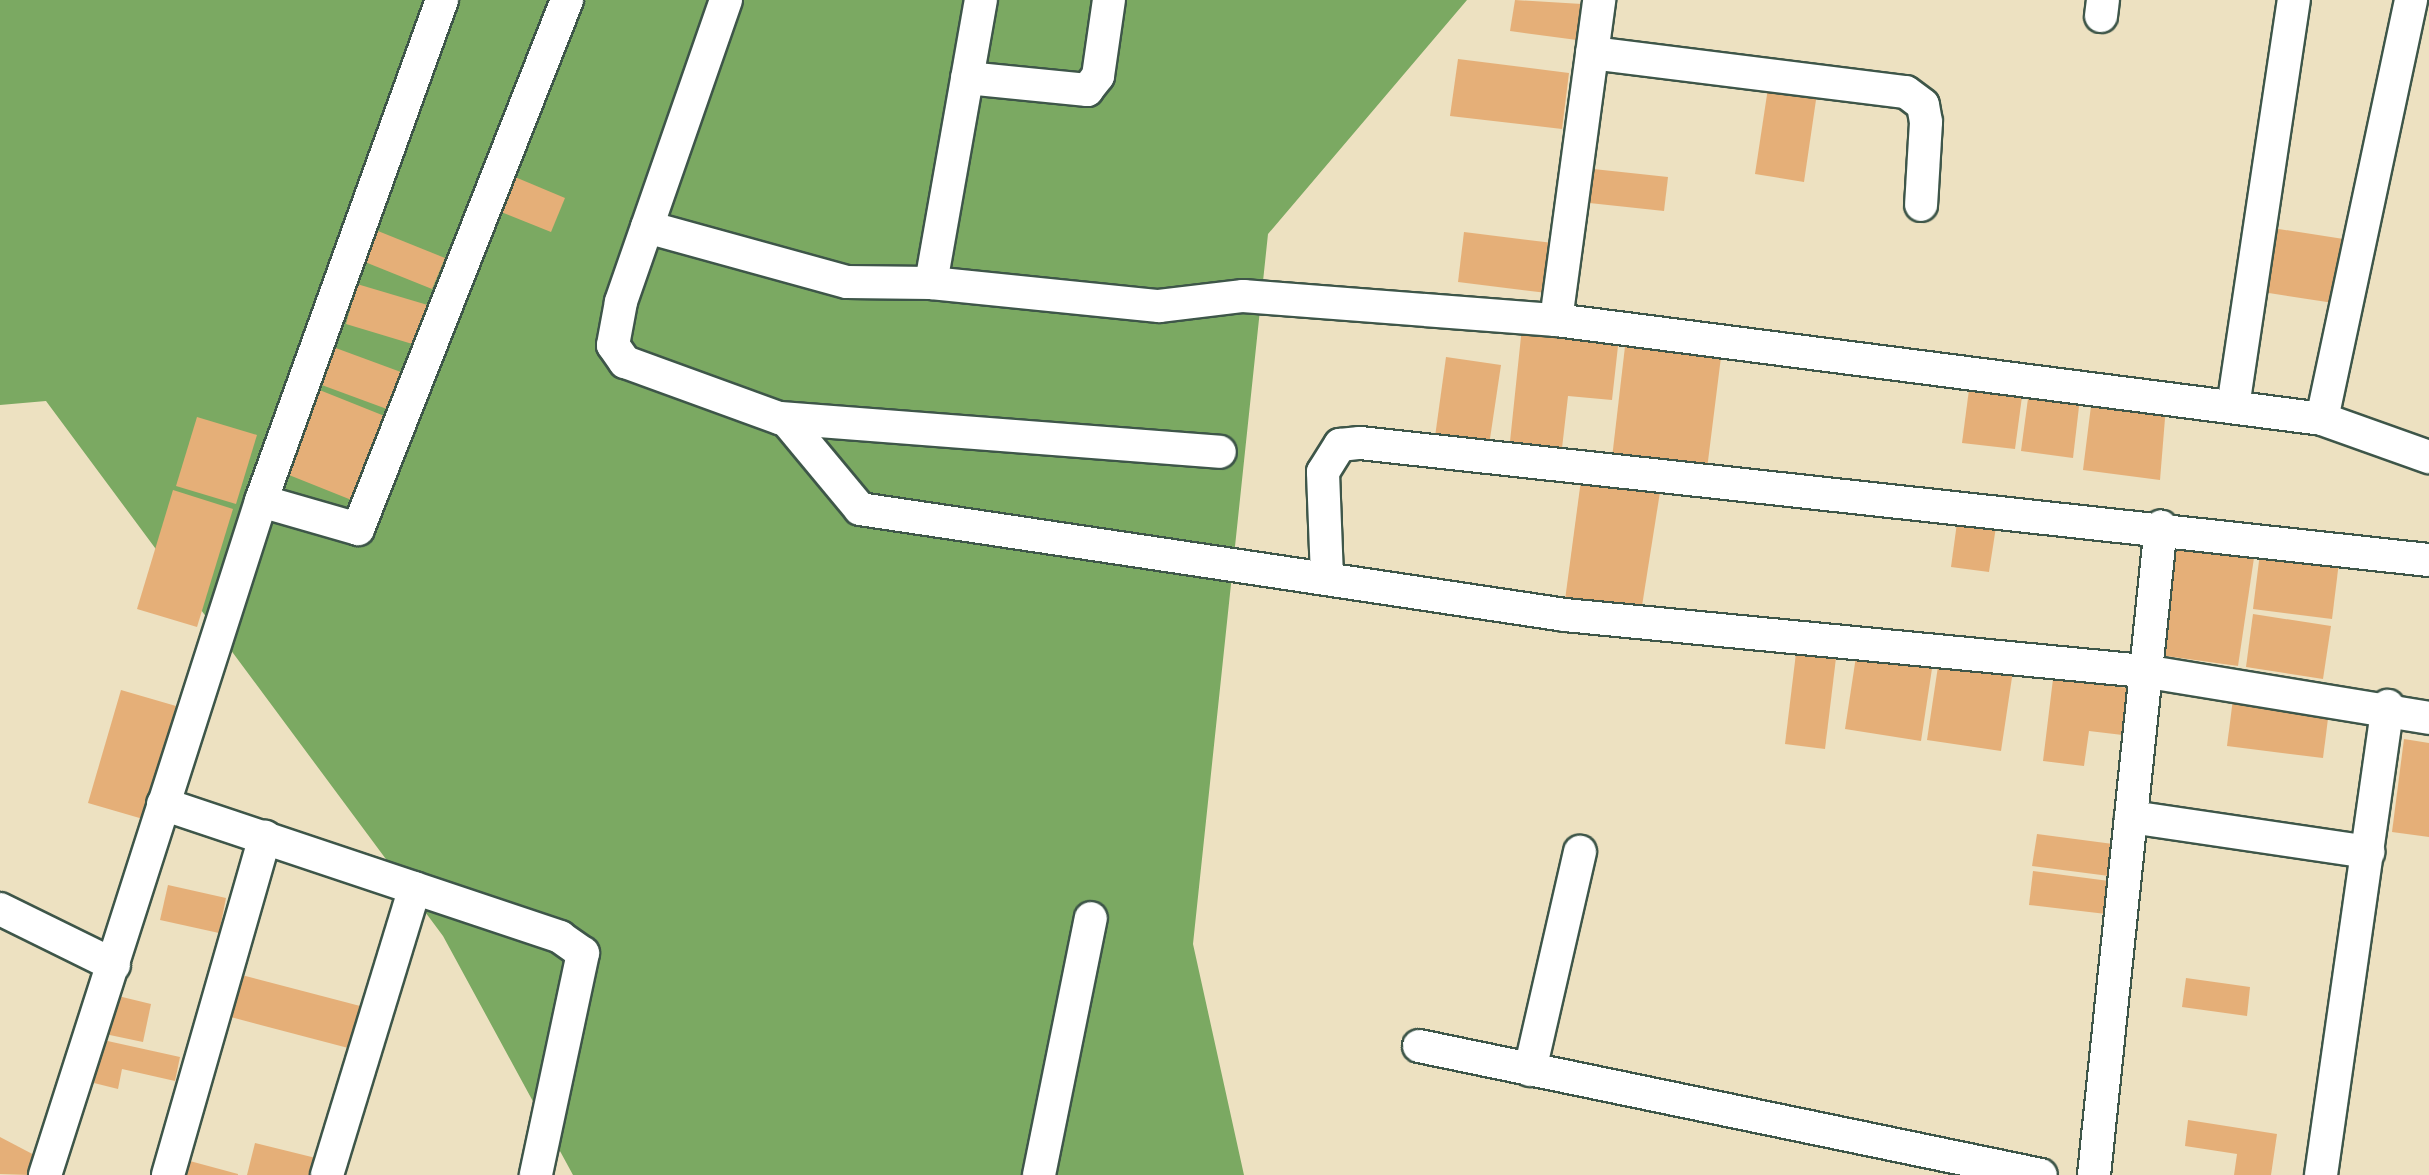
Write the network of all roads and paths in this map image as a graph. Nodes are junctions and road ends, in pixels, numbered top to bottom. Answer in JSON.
{"nodes":[{"id":1,"x":442,"y":0,"type":"edge"},
{"id":2,"x":567,"y":0,"type":"edge"},
{"id":3,"x":726,"y":0,"type":"edge"},
{"id":4,"x":981,"y":0,"type":"edge"},
{"id":5,"x":1109,"y":0,"type":"edge"},
{"id":6,"x":1599,"y":0,"type":"edge"},
{"id":7,"x":2294,"y":0,"type":"edge"},
{"id":8,"x":2411,"y":0,"type":"edge"},
{"id":9,"x":1592,"y":53,"type":"junction"},
{"id":10,"x":967,"y":78,"type":"junction"},
{"id":11,"x":1921,"y":205,"type":"dead end"},
{"id":12,"x":647,"y":227,"type":"junction"},
{"id":13,"x":931,"y":283,"type":"junction"},
{"id":14,"x":1556,"y":320,"type":"junction"},
{"id":15,"x":2233,"y":407,"type":"junction"},
{"id":16,"x":780,"y":418,"type":"junction"},
{"id":17,"x":2322,"y":419,"type":"junction"},
{"id":18,"x":1220,"y":452,"type":"dead end"},
{"id":19,"x":2429,"y":457,"type":"edge"},
{"id":20,"x":261,"y":501,"type":"junction"},
{"id":21,"x":2161,"y":526,"type":"junction"},
{"id":22,"x":2429,"y":560,"type":"edge"},
{"id":23,"x":1327,"y":577,"type":"junction"},
{"id":24,"x":2143,"y":671,"type":"junction"},
{"id":25,"x":2388,"y":706,"type":"junction"},
{"id":26,"x":2429,"y":718,"type":"edge"},
{"id":27,"x":163,"y":804,"type":"junction"},
{"id":28,"x":2131,"y":817,"type":"junction"},
{"id":29,"x":265,"y":837,"type":"junction"},
{"id":30,"x":1580,"y":852,"type":"dead end"},
{"id":31,"x":2368,"y":852,"type":"junction"},
{"id":32,"x":415,"y":888,"type":"junction"},
{"id":33,"x":0,"y":909,"type":"edge"},
{"id":34,"x":1091,"y":918,"type":"dead end"},
{"id":35,"x":114,"y":965,"type":"junction"},
{"id":36,"x":1419,"y":1046,"type":"dead end"},
{"id":37,"x":1530,"y":1070,"type":"junction"},
{"id":38,"x":45,"y":1175,"type":"edge"},
{"id":39,"x":168,"y":1175,"type":"edge"},
{"id":40,"x":327,"y":1175,"type":"edge"},
{"id":41,"x":536,"y":1175,"type":"edge"},
{"id":42,"x":1039,"y":1175,"type":"edge"},
{"id":43,"x":2041,"y":1175,"type":"edge"},
{"id":44,"x":2094,"y":1175,"type":"edge"},
{"id":45,"x":2321,"y":1175,"type":"edge"}],
"edges":[{"from":1,"to":20,"type":"street"},
{"from":2,"to":20,"type":"street"},
{"from":3,"to":12,"type":"street"},
{"from":4,"to":10,"type":"street"},
{"from":5,"to":10,"type":"street"},
{"from":6,"to":9,"type":"street"},
{"from":7,"to":15,"type":"street"},
{"from":8,"to":17,"type":"street"},
{"from":9,"to":11,"type":"street"},
{"from":9,"to":14,"type":"street"},
{"from":10,"to":13,"type":"street"},
{"from":12,"to":13,"type":"street"},
{"from":12,"to":16,"type":"street"},
{"from":13,"to":14,"type":"street"},
{"from":14,"to":15,"type":"street"},
{"from":15,"to":17,"type":"street"},
{"from":16,"to":18,"type":"street"},
{"from":16,"to":23,"type":"street"},
{"from":17,"to":19,"type":"street"},
{"from":20,"to":27,"type":"street"},
{"from":21,"to":22,"type":"street"},
{"from":21,"to":23,"type":"street"},
{"from":21,"to":24,"type":"street"},
{"from":23,"to":24,"type":"street"},
{"from":24,"to":25,"type":"street"},
{"from":24,"to":28,"type":"street"},
{"from":25,"to":26,"type":"street"},
{"from":25,"to":31,"type":"street"},
{"from":27,"to":29,"type":"street"},
{"from":27,"to":35,"type":"street"},
{"from":28,"to":31,"type":"street"},
{"from":28,"to":44,"type":"street"},
{"from":29,"to":32,"type":"street"},
{"from":29,"to":39,"type":"street"},
{"from":30,"to":37,"type":"street"},
{"from":31,"to":45,"type":"street"},
{"from":32,"to":40,"type":"street"},
{"from":32,"to":41,"type":"street"},
{"from":33,"to":35,"type":"street"},
{"from":34,"to":42,"type":"street"},
{"from":35,"to":38,"type":"street"},
{"from":36,"to":37,"type":"street"},
{"from":37,"to":43,"type":"street"}]}
